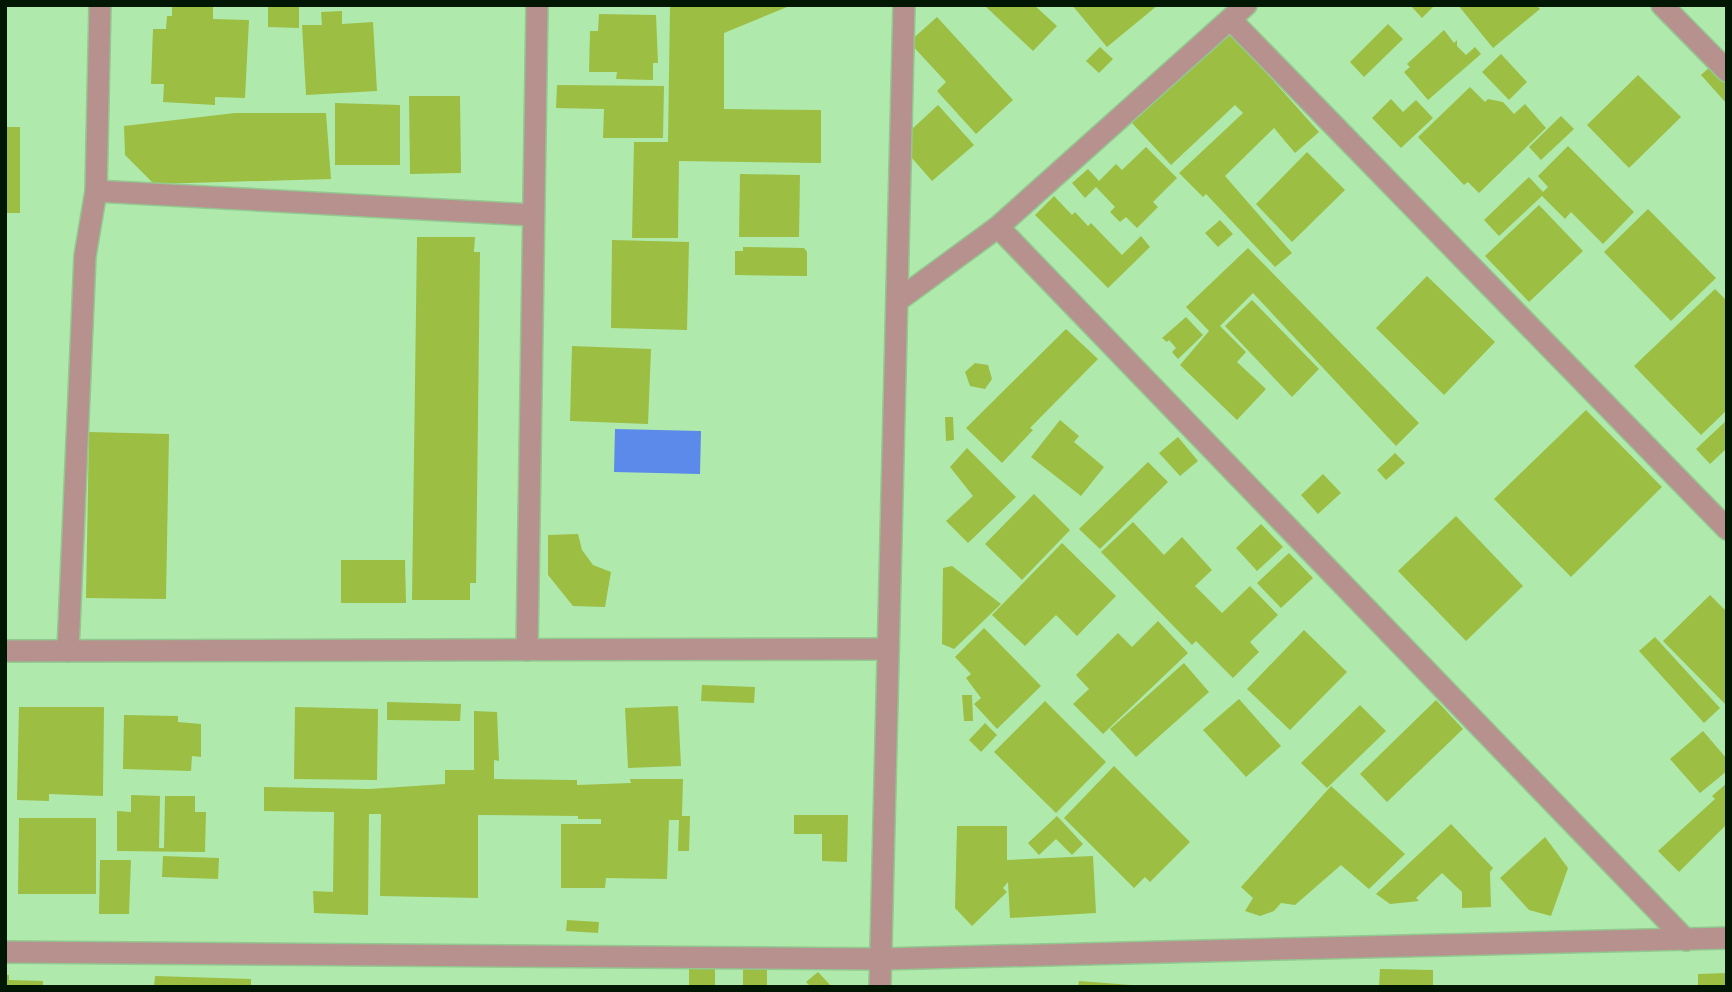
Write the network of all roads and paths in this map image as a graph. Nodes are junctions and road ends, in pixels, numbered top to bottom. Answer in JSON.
{"nodes":[{"id":1,"x":100,"y":5,"type":"edge"},
{"id":2,"x":537,"y":5,"type":"edge"},
{"id":3,"x":904,"y":5,"type":"edge"},
{"id":4,"x":1662,"y":5,"type":"edge"},
{"id":5,"x":1238,"y":13,"type":"edge"},
{"id":6,"x":1727,"y":71,"type":"edge"},
{"id":7,"x":96,"y":191,"type":"junction"},
{"id":8,"x":533,"y":215,"type":"junction"},
{"id":9,"x":998,"y":227,"type":"junction"},
{"id":10,"x":897,"y":301,"type":"junction"},
{"id":11,"x":1727,"y":530,"type":"edge"},
{"id":12,"x":888,"y":649,"type":"junction"},
{"id":13,"x":527,"y":650,"type":"junction"},
{"id":14,"x":5,"y":651,"type":"edge"},
{"id":15,"x":68,"y":651,"type":"junction"},
{"id":16,"x":1727,"y":938,"type":"edge"},
{"id":17,"x":1686,"y":940,"type":"junction"},
{"id":18,"x":5,"y":952,"type":"edge"},
{"id":19,"x":881,"y":959,"type":"junction"},
{"id":20,"x":880,"y":987,"type":"edge"}],
"edges":[{"from":1,"to":7,"type":"street"},
{"from":2,"to":8,"type":"street"},
{"from":3,"to":10,"type":"street"},
{"from":4,"to":6,"type":"street"},
{"from":5,"to":9,"type":"street"},
{"from":5,"to":11,"type":"street"},
{"from":7,"to":8,"type":"street"},
{"from":7,"to":15,"type":"street"},
{"from":8,"to":13,"type":"street"},
{"from":9,"to":10,"type":"street"},
{"from":9,"to":17,"type":"street"},
{"from":10,"to":12,"type":"street"},
{"from":12,"to":13,"type":"street"},
{"from":12,"to":19,"type":"street"},
{"from":13,"to":15,"type":"street"},
{"from":14,"to":15,"type":"street"},
{"from":16,"to":17,"type":"street"},
{"from":17,"to":19,"type":"street"},
{"from":18,"to":19,"type":"street"},
{"from":19,"to":20,"type":"street"}]}
